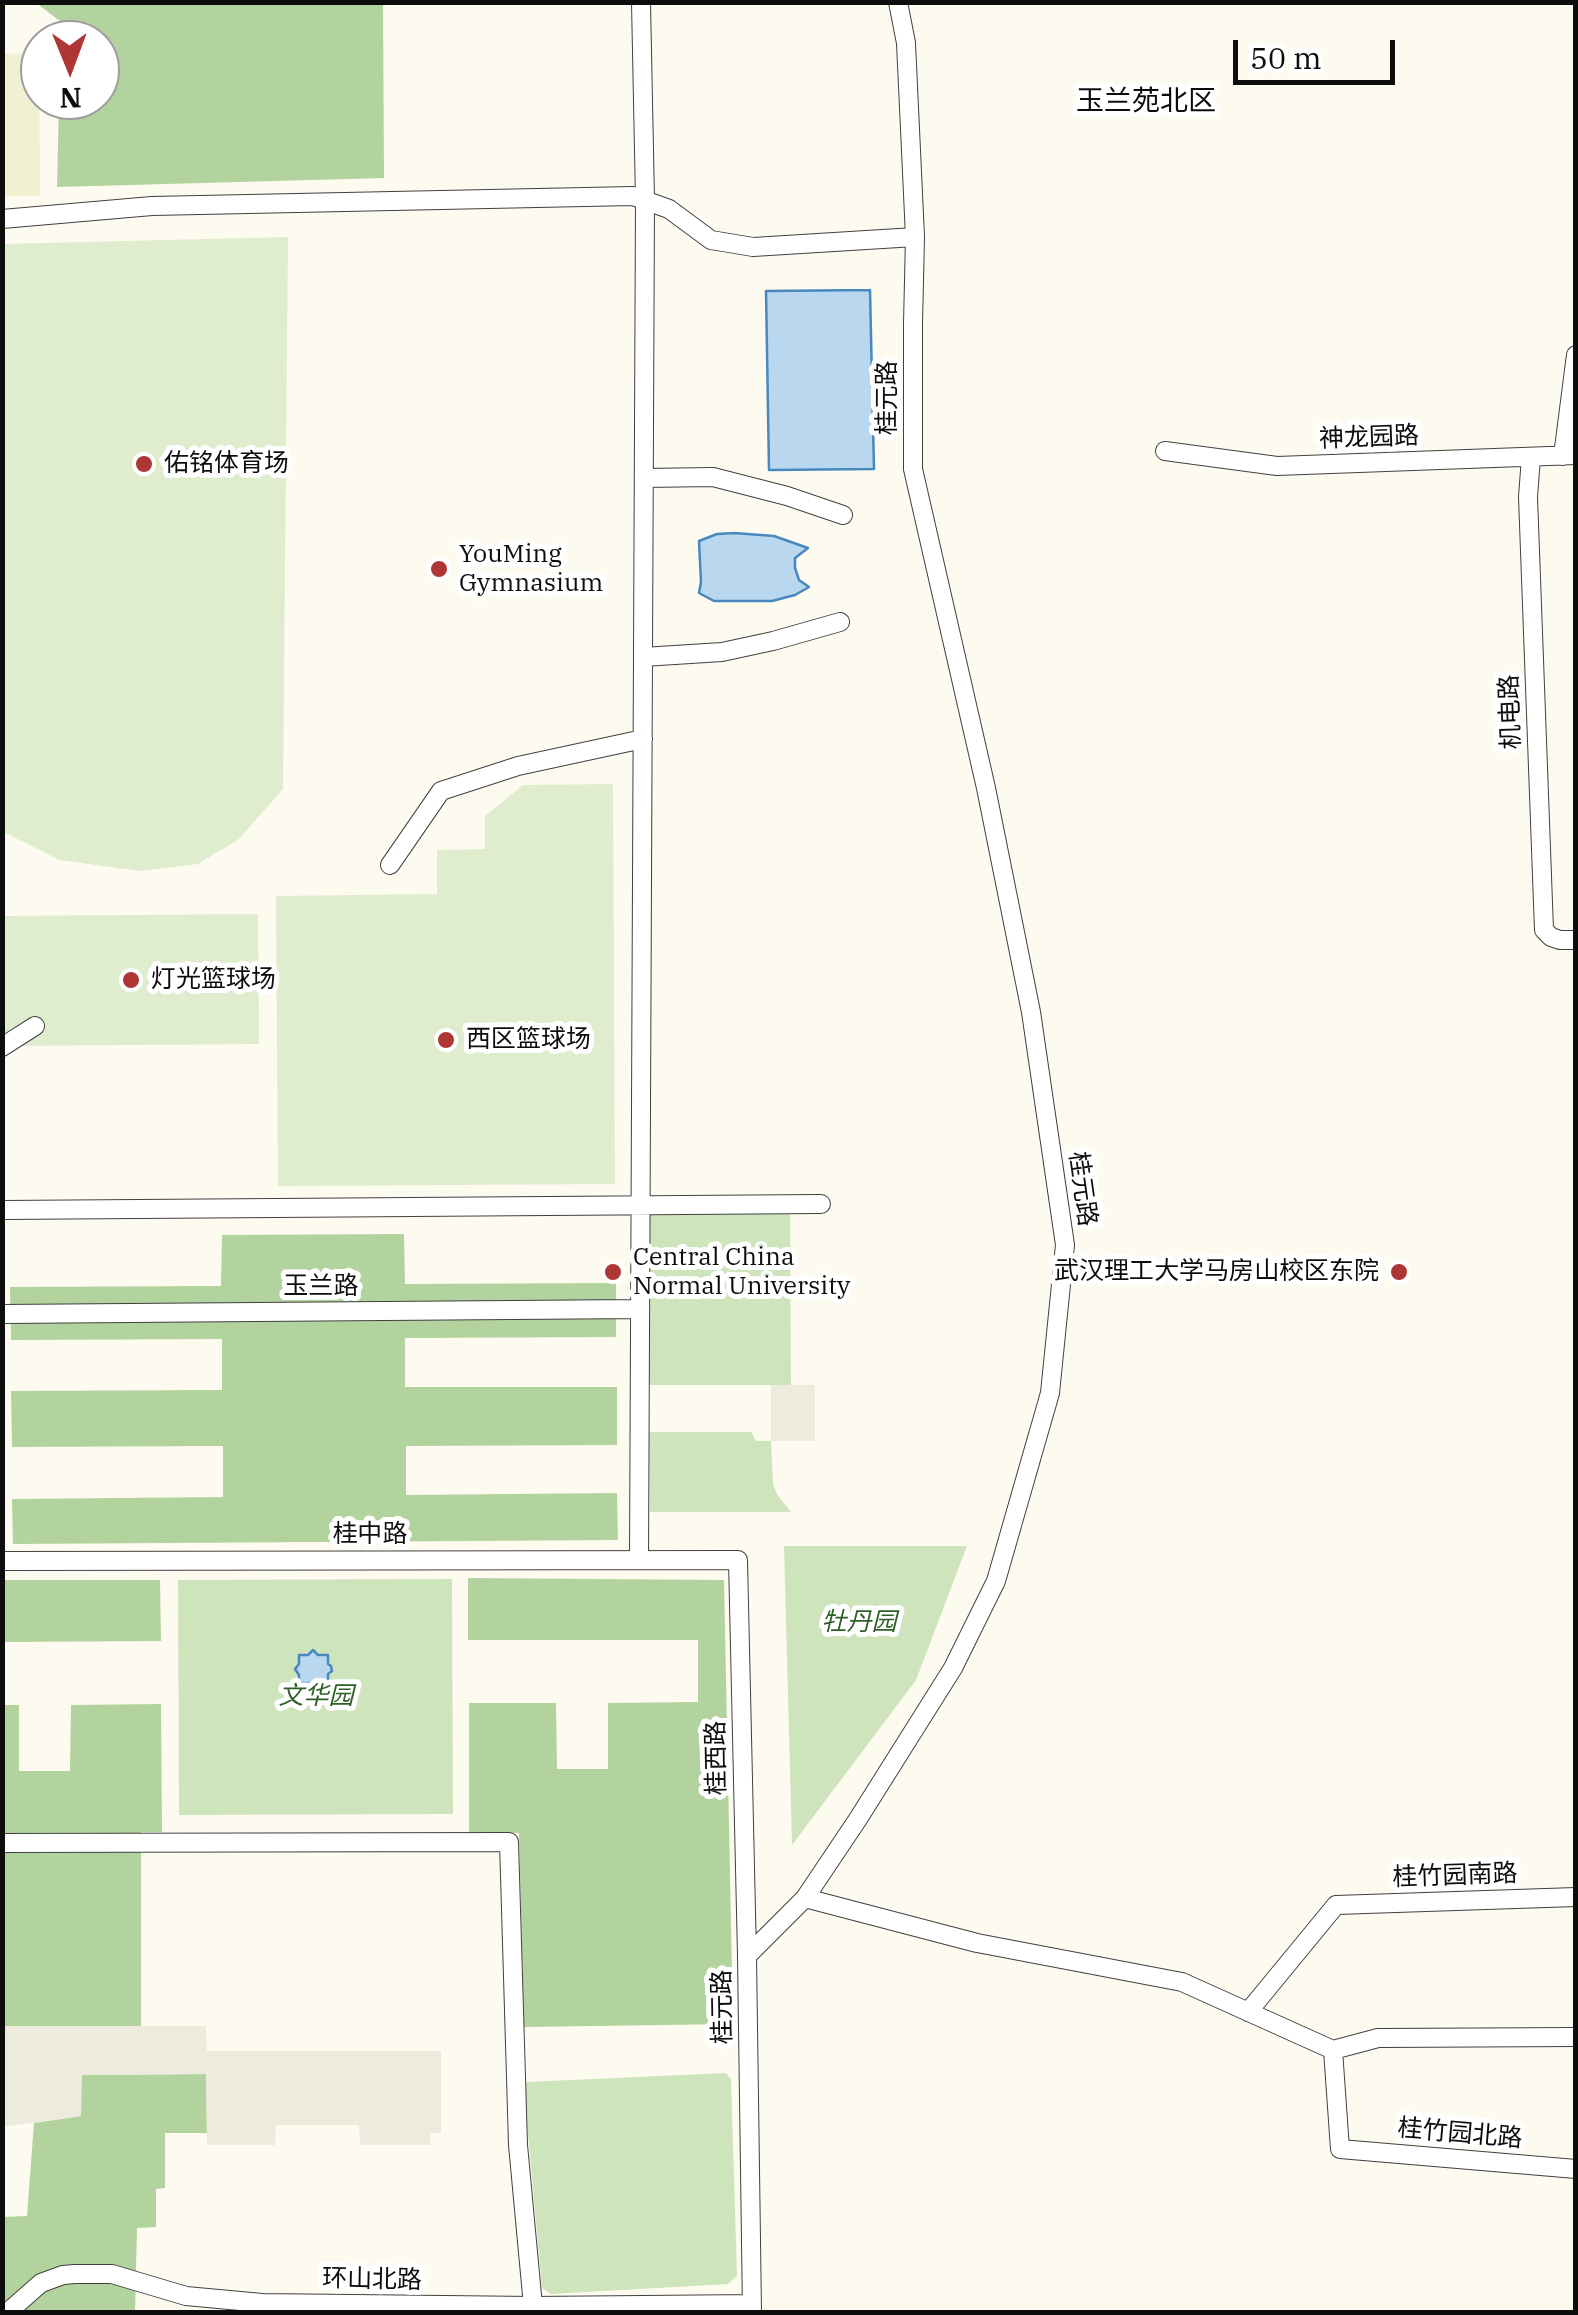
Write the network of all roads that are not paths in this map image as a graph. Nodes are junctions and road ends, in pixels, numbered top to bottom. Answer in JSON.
{"nodes":[{"id":1,"x":641,"y":2,"type":"edge"},
{"id":2,"x":898,"y":2,"type":"edge"},
{"id":3,"x":645,"y":200,"type":"junction"},
{"id":4,"x":2,"y":219,"type":"edge"},
{"id":5,"x":916,"y":237,"type":"junction"},
{"id":6,"x":1576,"y":355,"type":"edge"},
{"id":7,"x":1166,"y":451,"type":"dead end"},
{"id":8,"x":1569,"y":456,"type":"edge"},
{"id":9,"x":1531,"y":457,"type":"junction"},
{"id":10,"x":644,"y":478,"type":"junction"},
{"id":11,"x":843,"y":516,"type":"dead end"},
{"id":12,"x":840,"y":622,"type":"dead end"},
{"id":13,"x":643,"y":658,"type":"junction"},
{"id":14,"x":643,"y":739,"type":"junction"},
{"id":15,"x":390,"y":865,"type":"dead end"},
{"id":16,"x":1576,"y":940,"type":"edge"},
{"id":17,"x":36,"y":1026,"type":"dead end"},
{"id":18,"x":2,"y":1047,"type":"edge"},
{"id":19,"x":821,"y":1204,"type":"dead end"},
{"id":20,"x":640,"y":1206,"type":"junction"},
{"id":21,"x":2,"y":1210,"type":"edge"},
{"id":22,"x":639,"y":1309,"type":"junction"},
{"id":23,"x":2,"y":1314,"type":"edge"},
{"id":24,"x":639,"y":1560,"type":"junction"},
{"id":25,"x":738,"y":1560,"type":"joint"},
{"id":26,"x":2,"y":1561,"type":"edge"},
{"id":27,"x":2,"y":1843,"type":"edge"},
{"id":28,"x":1576,"y":1897,"type":"edge"},
{"id":29,"x":805,"y":1898,"type":"junction"},
{"id":30,"x":746,"y":1956,"type":"junction"},
{"id":31,"x":1248,"y":2012,"type":"junction"},
{"id":32,"x":1576,"y":2036,"type":"edge"},
{"id":33,"x":1334,"y":2050,"type":"junction"},
{"id":34,"x":1576,"y":2169,"type":"edge"},
{"id":35,"x":533,"y":2306,"type":"junction"},
{"id":36,"x":752,"y":2308,"type":"edge"},
{"id":37,"x":8,"y":2312,"type":"edge"}],
"edges":[{"from":1,"to":3,"type":"street"},
{"from":2,"to":5,"type":"street","name":"桂元路"},
{"from":3,"to":4,"type":"street"},
{"from":3,"to":5,"type":"street"},
{"from":3,"to":10,"type":"street"},
{"from":5,"to":29,"type":"street","name":"桂元路"},
{"from":6,"to":8,"type":"street"},
{"from":7,"to":9,"type":"street","name":"神龙园路"},
{"from":8,"to":9,"type":"street","name":"神龙园路"},
{"from":9,"to":16,"type":"street","name":"机电路"},
{"from":10,"to":11,"type":"street"},
{"from":10,"to":13,"type":"street"},
{"from":12,"to":13,"type":"street"},
{"from":13,"to":14,"type":"street"},
{"from":14,"to":15,"type":"street"},
{"from":14,"to":20,"type":"street"},
{"from":17,"to":18,"type":"street"},
{"from":19,"to":20,"type":"street"},
{"from":20,"to":21,"type":"street"},
{"from":20,"to":22,"type":"street"},
{"from":22,"to":23,"type":"street","name":"玉兰路"},
{"from":22,"to":24,"type":"street"},
{"from":24,"to":25,"type":"street","name":"桂中路"},
{"from":24,"to":26,"type":"street","name":"桂中路"},
{"from":25,"to":30,"type":"street","name":"桂西路"},
{"from":27,"to":35,"type":"street"},
{"from":28,"to":31,"type":"street","name":"桂竹园南路"},
{"from":29,"to":30,"type":"street","name":"桂元路"},
{"from":29,"to":31,"type":"street"},
{"from":30,"to":36,"type":"street","name":"桂元路"},
{"from":31,"to":33,"type":"street"},
{"from":32,"to":33,"type":"street"},
{"from":33,"to":34,"type":"street","name":"桂竹园北路"},
{"from":35,"to":36,"type":"street","name":"环山北路"},
{"from":35,"to":37,"type":"street","name":"环山北路"}]}
